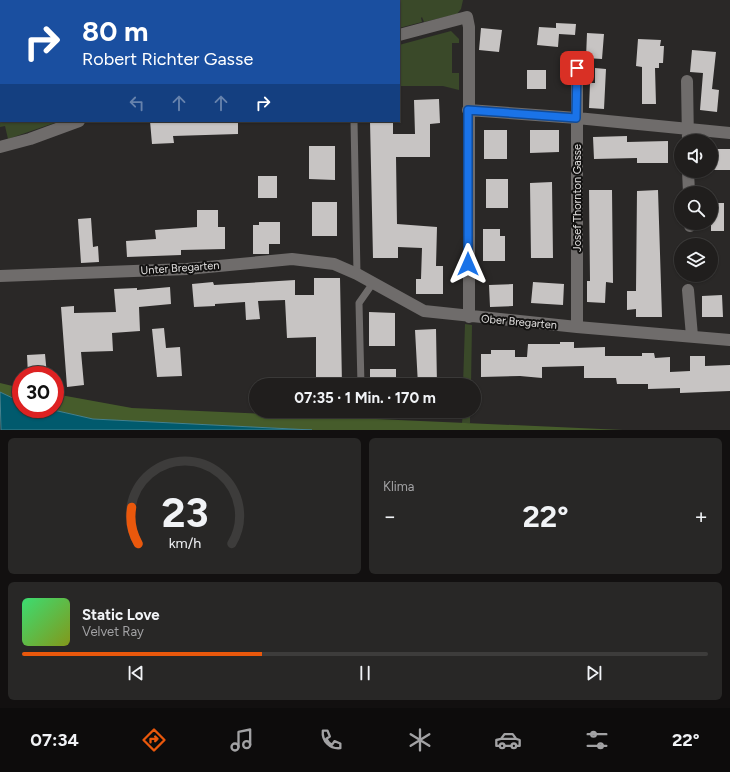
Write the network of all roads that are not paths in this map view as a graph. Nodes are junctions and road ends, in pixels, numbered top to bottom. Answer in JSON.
{"nodes":[{"id":1,"x":400,"y":35,"type":"edge"},
{"id":2,"x":577,"y":68,"type":"dead end"},
{"id":3,"x":687,"y":81,"type":"dead end"},
{"id":4,"x":468,"y":110,"type":"junction"},
{"id":5,"x":576,"y":118,"type":"junction"},
{"id":6,"x":76,"y":122,"type":"edge"},
{"id":7,"x":354,"y":122,"type":"edge"},
{"id":8,"x":730,"y":133,"type":"edge"},
{"id":9,"x":680,"y":134,"type":"edge"},
{"id":10,"x":687,"y":134,"type":"edge"},
{"id":11,"x":708,"y":134,"type":"edge"},
{"id":12,"x":0,"y":147,"type":"edge"},
{"id":13,"x":357,"y":274,"type":"junction"},
{"id":14,"x":0,"y":276,"type":"edge"},
{"id":15,"x":373,"y":283,"type":"junction"},
{"id":16,"x":688,"y":290,"type":"dead end"},
{"id":17,"x":469,"y":317,"type":"junction"},
{"id":18,"x":577,"y":328,"type":"junction"},
{"id":19,"x":692,"y":336,"type":"junction"},
{"id":20,"x":730,"y":340,"type":"edge"},
{"id":21,"x":361,"y":378,"type":"edge"}],
"edges":[{"from":1,"to":4,"type":"street"},
{"from":2,"to":5,"type":"street","name":"Josef Thornton Gasse"},
{"from":3,"to":10,"type":"street"},
{"from":4,"to":5,"type":"street"},
{"from":4,"to":17,"type":"street"},
{"from":5,"to":9,"type":"street"},
{"from":5,"to":18,"type":"street","name":"Josef Thornton Gasse"},
{"from":6,"to":12,"type":"street"},
{"from":7,"to":13,"type":"lane"},
{"from":8,"to":11,"type":"street"},
{"from":13,"to":14,"type":"street","name":"Unter Bregarten"},
{"from":13,"to":15,"type":"street","name":"Ober Bregarten"},
{"from":15,"to":17,"type":"street","name":"Ober Bregarten"},
{"from":15,"to":21,"type":"lane"},
{"from":16,"to":19,"type":"street"},
{"from":17,"to":18,"type":"street","name":"Ober Bregarten"},
{"from":18,"to":19,"type":"street","name":"Ober Bregarten"},
{"from":19,"to":20,"type":"street","name":"Ober Bregarten"}]}
